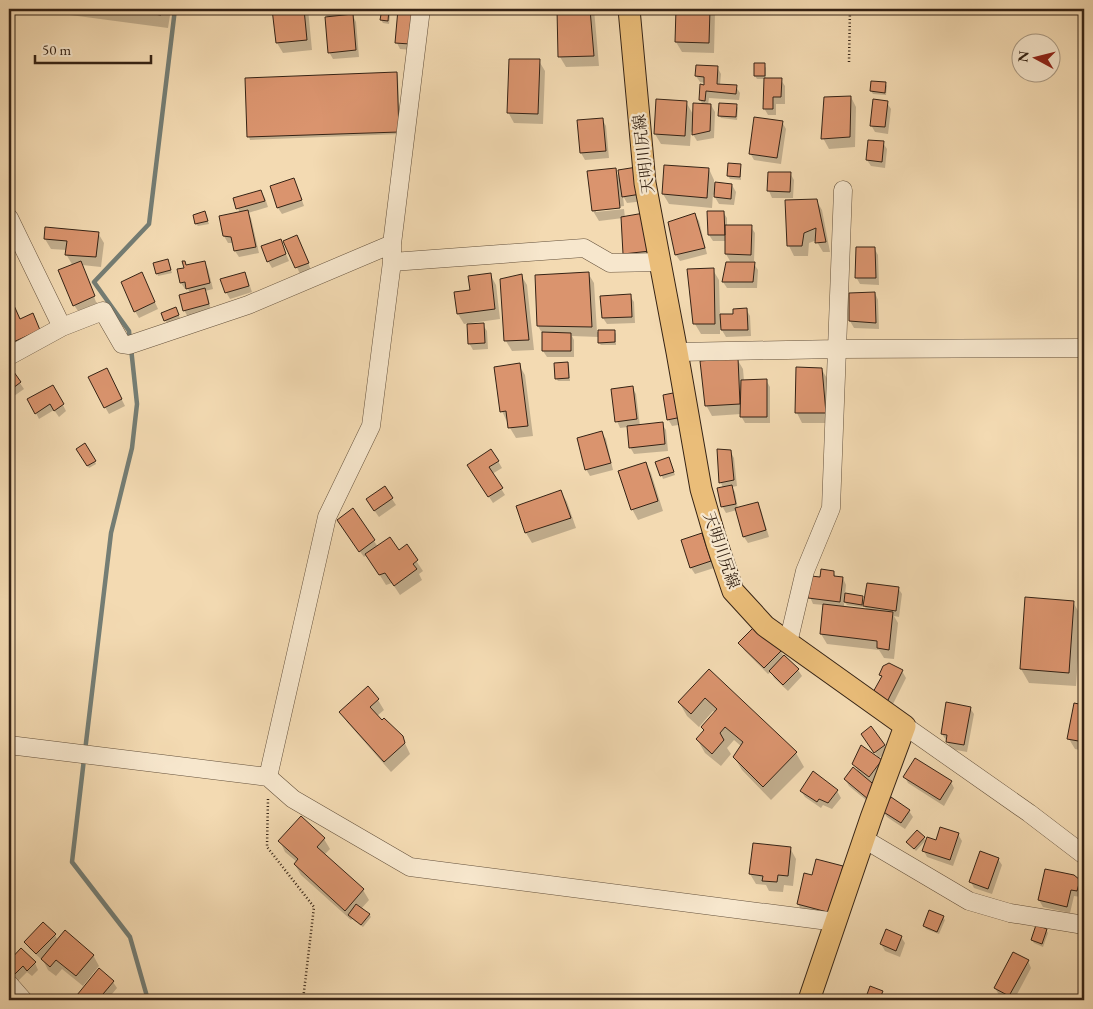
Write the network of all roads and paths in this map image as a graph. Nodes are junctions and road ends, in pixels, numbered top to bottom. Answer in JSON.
{"nodes":[{"id":1,"x":421,"y":9,"type":"edge"},
{"id":2,"x":629,"y":9,"type":"edge"},
{"id":3,"x":850,"y":9,"type":"edge"},
{"id":4,"x":849,"y":62,"type":"dead end"},
{"id":5,"x":842,"y":190,"type":"dead end"},
{"id":6,"x":9,"y":218,"type":"edge"},
{"id":7,"x":392,"y":244,"type":"junction"},
{"id":8,"x":392,"y":262,"type":"junction"},
{"id":9,"x":660,"y":262,"type":"junction"},
{"id":10,"x":62,"y":327,"type":"junction"},
{"id":11,"x":1084,"y":348,"type":"edge"},
{"id":12,"x":837,"y":349,"type":"junction"},
{"id":13,"x":677,"y":352,"type":"junction"},
{"id":14,"x":9,"y":356,"type":"edge"},
{"id":15,"x":788,"y":643,"type":"junction"},
{"id":16,"x":905,"y":726,"type":"junction"},
{"id":17,"x":9,"y":745,"type":"edge"},
{"id":18,"x":268,"y":777,"type":"junction"},
{"id":19,"x":864,"y":838,"type":"junction"},
{"id":20,"x":1084,"y":855,"type":"edge"},
{"id":21,"x":836,"y":922,"type":"junction"},
{"id":22,"x":1084,"y":925,"type":"edge"},
{"id":23,"x":9,"y":984,"type":"edge"},
{"id":24,"x":23,"y":1000,"type":"edge"},
{"id":25,"x":303,"y":1000,"type":"edge"},
{"id":26,"x":809,"y":1000,"type":"edge"}],
"edges":[{"from":1,"to":7,"type":"street"},
{"from":2,"to":9,"type":"main road","name":"天明川尻線"},
{"from":3,"to":4,"type":"path"},
{"from":5,"to":12,"type":"street"},
{"from":6,"to":10,"type":"street"},
{"from":7,"to":8,"type":"street"},
{"from":7,"to":10,"type":"street"},
{"from":8,"to":9,"type":"street"},
{"from":8,"to":18,"type":"street"},
{"from":9,"to":13,"type":"main road","name":"天明川尻線"},
{"from":10,"to":14,"type":"street"},
{"from":11,"to":12,"type":"street"},
{"from":12,"to":13,"type":"street"},
{"from":12,"to":15,"type":"street"},
{"from":13,"to":15,"type":"main road","name":"天明川尻線"},
{"from":15,"to":16,"type":"main road","name":"天明川尻線"},
{"from":16,"to":19,"type":"main road"},
{"from":16,"to":20,"type":"street"},
{"from":17,"to":18,"type":"street"},
{"from":18,"to":21,"type":"street"},
{"from":18,"to":25,"type":"path"},
{"from":19,"to":21,"type":"main road"},
{"from":19,"to":22,"type":"street"},
{"from":21,"to":26,"type":"main road"},
{"from":23,"to":24,"type":"street"}]}
